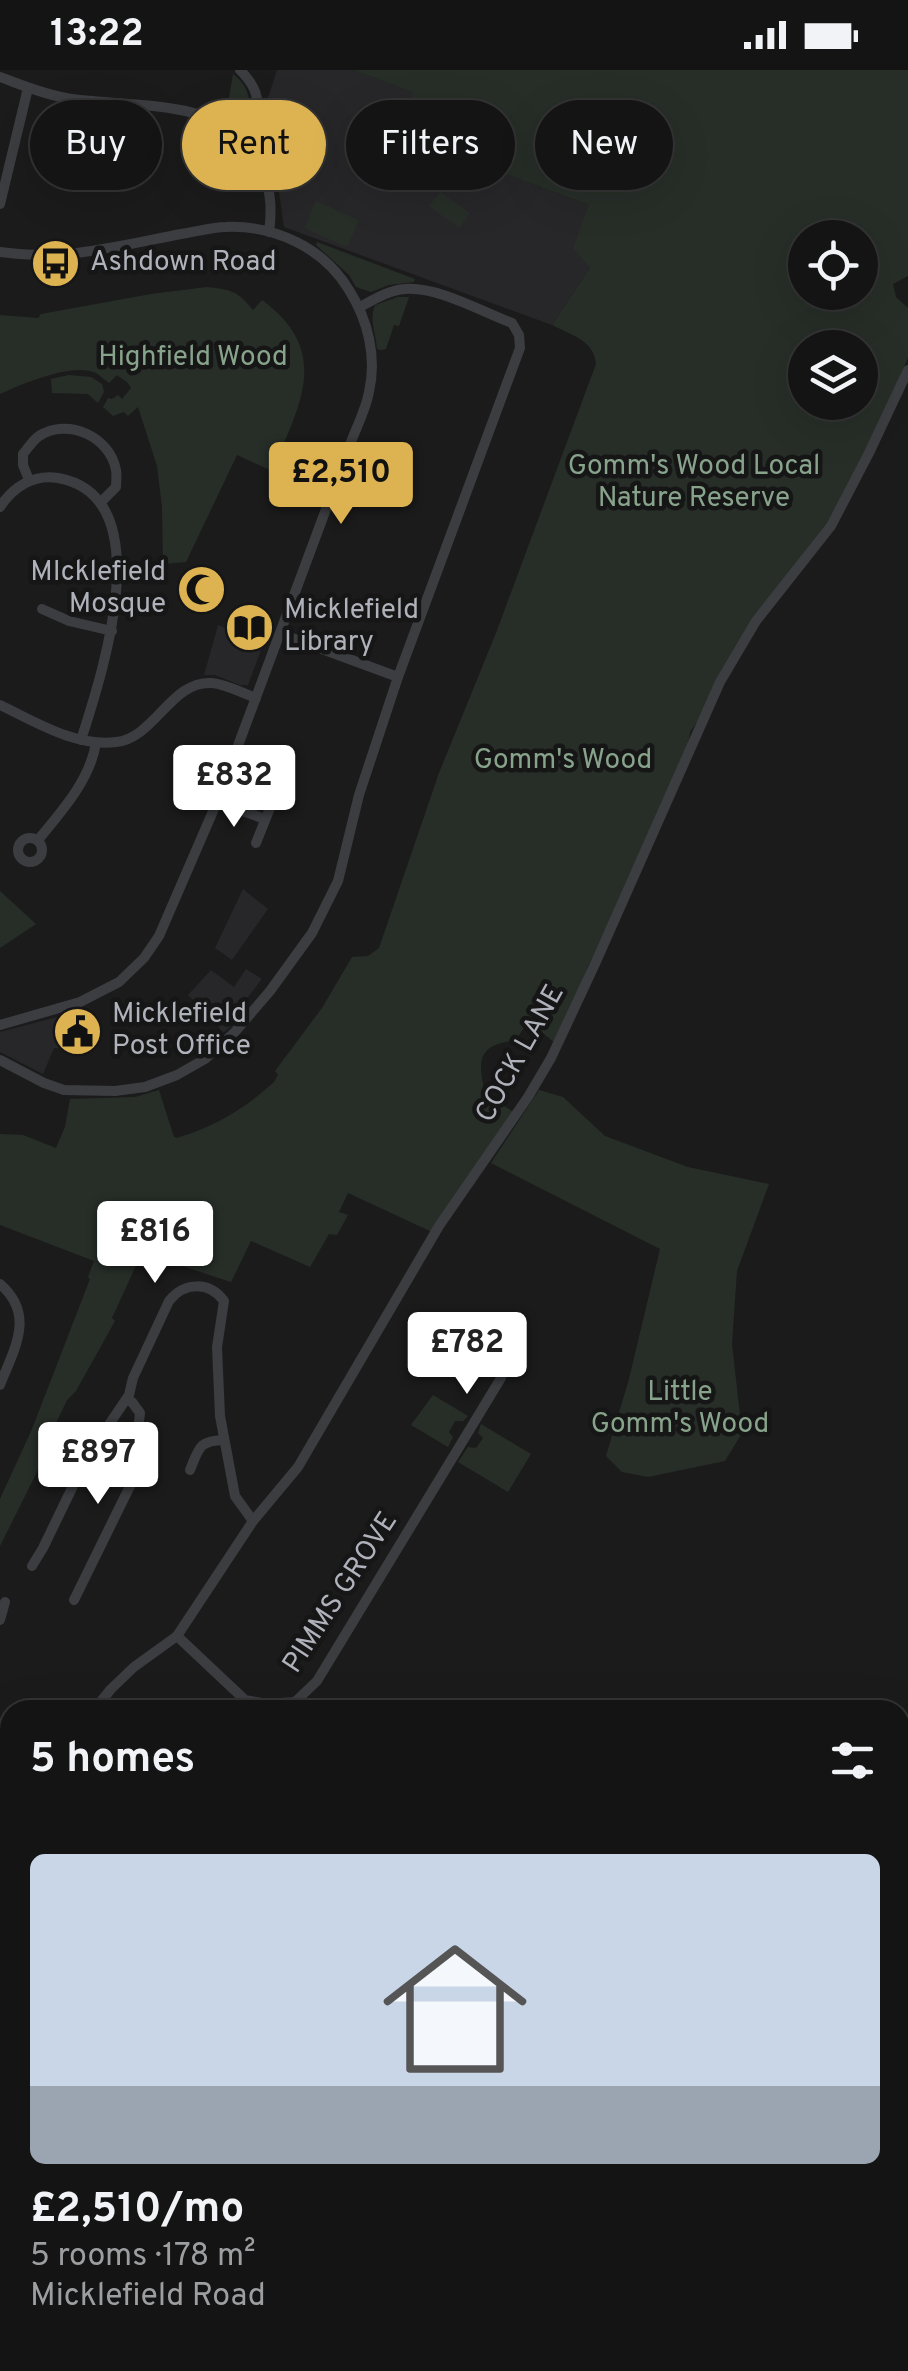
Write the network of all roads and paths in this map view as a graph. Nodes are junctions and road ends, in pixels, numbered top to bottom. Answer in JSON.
{"nodes":[{"id":1,"x":240,"y":70,"type":"edge"},
{"id":2,"x":0,"y":77,"type":"edge"},
{"id":3,"x":28,"y":88,"type":"junction"},
{"id":4,"x":258,"y":100,"type":"edge"},
{"id":5,"x":182,"y":111,"type":"edge"},
{"id":6,"x":270,"y":190,"type":"edge"},
{"id":7,"x":0,"y":204,"type":"edge"},
{"id":8,"x":270,"y":232,"type":"junction"},
{"id":9,"x":0,"y":252,"type":"edge"},
{"id":10,"x":360,"y":308,"type":"junction"},
{"id":11,"x":908,"y":370,"type":"edge"},
{"id":12,"x":29,"y":480,"type":"junction"},
{"id":13,"x":102,"y":501,"type":"junction"},
{"id":14,"x":0,"y":507,"type":"edge"},
{"id":15,"x":42,"y":609,"type":"dead end"},
{"id":16,"x":112,"y":632,"type":"junction"},
{"id":17,"x":280,"y":634,"type":"junction"},
{"id":18,"x":398,"y":677,"type":"junction"},
{"id":19,"x":256,"y":698,"type":"junction"},
{"id":20,"x":0,"y":705,"type":"edge"},
{"id":21,"x":81,"y":740,"type":"junction"},
{"id":22,"x":96,"y":743,"type":"junction"},
{"id":23,"x":274,"y":798,"type":"dead end"},
{"id":24,"x":217,"y":802,"type":"junction"},
{"id":25,"x":265,"y":820,"type":"junction"},
{"id":26,"x":38,"y":840,"type":"dead end"},
{"id":27,"x":256,"y":843,"type":"dead end"},
{"id":28,"x":0,"y":1025,"type":"edge"},
{"id":29,"x":0,"y":1060,"type":"edge"},
{"id":30,"x":0,"y":1284,"type":"edge"},
{"id":31,"x":501,"y":1378,"type":"dead end"},
{"id":32,"x":0,"y":1384,"type":"edge"},
{"id":33,"x":126,"y":1400,"type":"junction"},
{"id":34,"x":224,"y":1440,"type":"junction"},
{"id":35,"x":190,"y":1470,"type":"dead end"},
{"id":36,"x":252,"y":1521,"type":"junction"},
{"id":37,"x":32,"y":1566,"type":"dead end"},
{"id":38,"x":74,"y":1600,"type":"dead end"},
{"id":39,"x":5,"y":1602,"type":"dead end"},
{"id":40,"x":0,"y":1620,"type":"edge"},
{"id":41,"x":177,"y":1636,"type":"junction"},
{"id":42,"x":102,"y":1700,"type":"edge"},
{"id":43,"x":245,"y":1700,"type":"edge"},
{"id":44,"x":297,"y":1700,"type":"edge"}],
"edges":[{"from":1,"to":4,"type":"street"},
{"from":2,"to":3,"type":"street"},
{"from":3,"to":5,"type":"street"},
{"from":3,"to":7,"type":"street"},
{"from":6,"to":8,"type":"street"},
{"from":8,"to":9,"type":"street"},
{"from":8,"to":10,"type":"street"},
{"from":10,"to":17,"type":"street"},
{"from":10,"to":18,"type":"street"},
{"from":11,"to":36,"type":"street","name":"COCK LANE"},
{"from":12,"to":13,"type":"street"},
{"from":12,"to":13,"type":"street"},
{"from":12,"to":14,"type":"street"},
{"from":13,"to":16,"type":"street"},
{"from":15,"to":16,"type":"street"},
{"from":16,"to":21,"type":"street"},
{"from":17,"to":18,"type":"street"},
{"from":17,"to":19,"type":"street"},
{"from":18,"to":29,"type":"street"},
{"from":19,"to":22,"type":"street"},
{"from":19,"to":24,"type":"street"},
{"from":20,"to":21,"type":"street"},
{"from":21,"to":22,"type":"street"},
{"from":22,"to":26,"type":"street"},
{"from":23,"to":25,"type":"street"},
{"from":24,"to":25,"type":"street"},
{"from":24,"to":28,"type":"street"},
{"from":25,"to":27,"type":"street"},
{"from":30,"to":32,"type":"street"},
{"from":31,"to":44,"type":"street","name":"PIMMS GROVE"},
{"from":33,"to":34,"type":"street"},
{"from":33,"to":37,"type":"street"},
{"from":33,"to":38,"type":"street"},
{"from":34,"to":35,"type":"street"},
{"from":34,"to":36,"type":"street"},
{"from":36,"to":41,"type":"street","name":"COCK LANE"},
{"from":39,"to":40,"type":"street"},
{"from":41,"to":42,"type":"street","name":"COCK LANE"},
{"from":41,"to":43,"type":"street","name":"PIMMS GROVE"}]}
